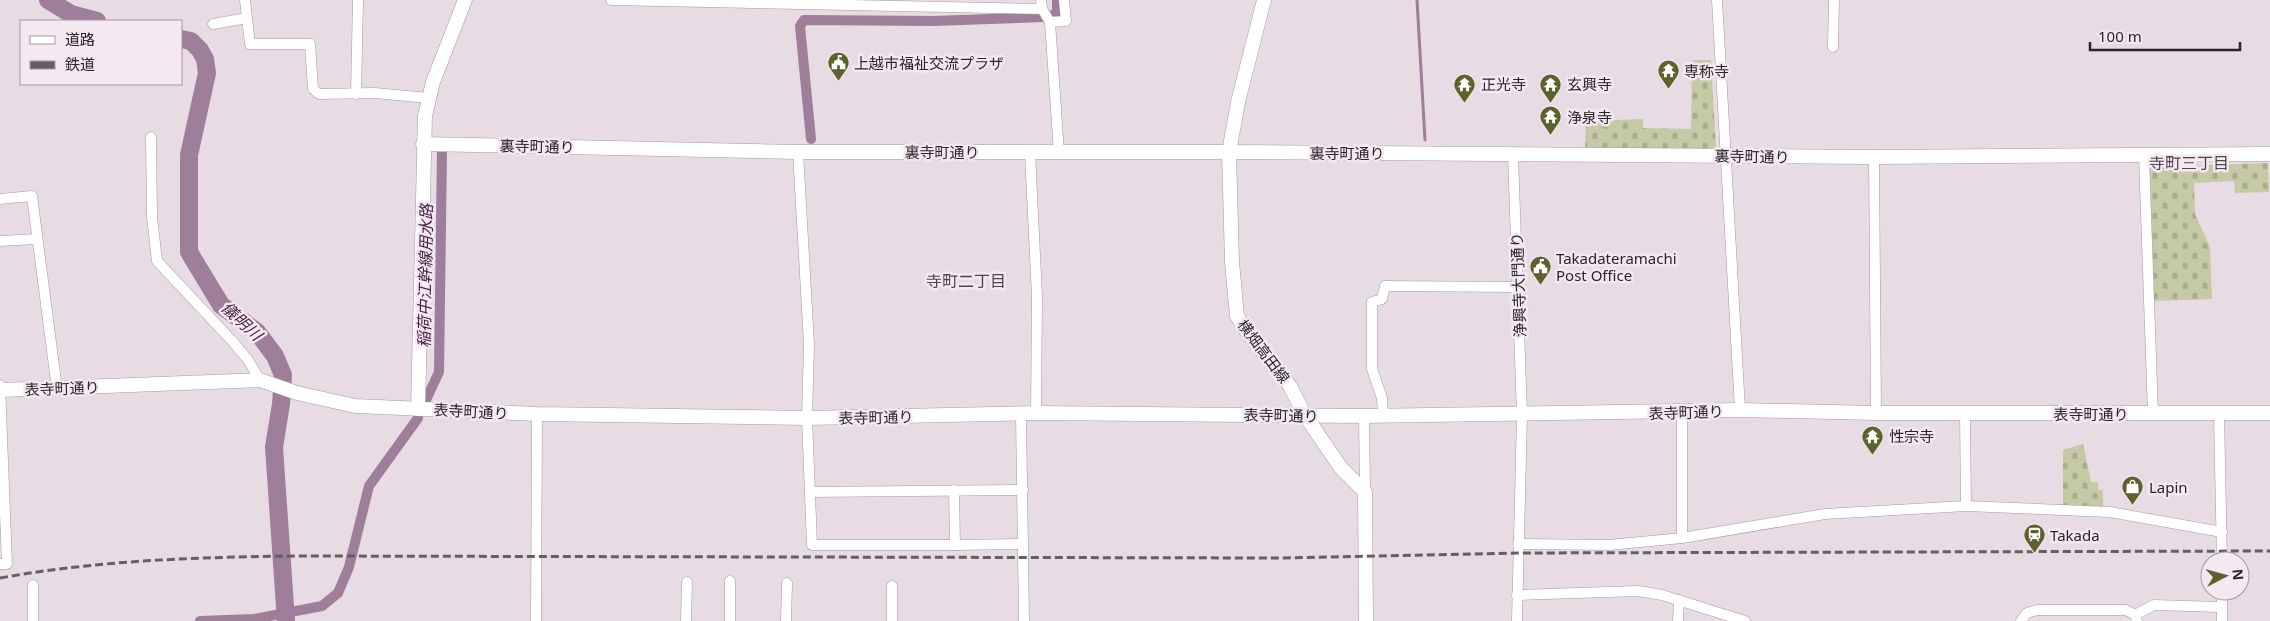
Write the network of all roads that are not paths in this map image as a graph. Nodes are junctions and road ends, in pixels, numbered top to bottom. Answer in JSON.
{"nodes":[{"id":1,"x":245,"y":0,"type":"edge"},
{"id":2,"x":358,"y":0,"type":"edge"},
{"id":3,"x":465,"y":0,"type":"edge"},
{"id":4,"x":611,"y":0,"type":"edge"},
{"id":5,"x":1064,"y":0,"type":"edge"},
{"id":6,"x":1264,"y":0,"type":"edge"},
{"id":7,"x":1717,"y":0,"type":"edge"},
{"id":8,"x":1834,"y":0,"type":"edge"},
{"id":9,"x":1042,"y":4,"type":"edge"},
{"id":10,"x":247,"y":18,"type":"junction"},
{"id":11,"x":1050,"y":22,"type":"junction"},
{"id":12,"x":213,"y":24,"type":"dead end"},
{"id":13,"x":1833,"y":47,"type":"dead end"},
{"id":14,"x":356,"y":94,"type":"junction"},
{"id":15,"x":428,"y":98,"type":"junction"},
{"id":16,"x":151,"y":137,"type":"dead end"},
{"id":17,"x":423,"y":144,"type":"junction"},
{"id":18,"x":798,"y":152,"type":"junction"},
{"id":19,"x":1229,"y":152,"type":"junction"},
{"id":20,"x":1030,"y":153,"type":"junction"},
{"id":21,"x":1059,"y":153,"type":"junction"},
{"id":22,"x":2270,"y":154,"type":"edge"},
{"id":23,"x":1513,"y":155,"type":"junction"},
{"id":24,"x":1728,"y":156,"type":"junction"},
{"id":25,"x":2144,"y":156,"type":"junction"},
{"id":26,"x":1874,"y":158,"type":"junction"},
{"id":27,"x":0,"y":199,"type":"edge"},
{"id":28,"x":36,"y":239,"type":"junction"},
{"id":29,"x":0,"y":241,"type":"edge"},
{"id":30,"x":1519,"y":286,"type":"junction"},
{"id":31,"x":266,"y":383,"type":"junction"},
{"id":32,"x":0,"y":384,"type":"edge"},
{"id":33,"x":57,"y":389,"type":"junction"},
{"id":34,"x":0,"y":390,"type":"edge"},
{"id":35,"x":418,"y":409,"type":"junction"},
{"id":36,"x":1740,"y":410,"type":"junction"},
{"id":37,"x":1036,"y":413,"type":"junction"},
{"id":38,"x":1682,"y":413,"type":"junction"},
{"id":39,"x":1876,"y":413,"type":"junction"},
{"id":40,"x":1965,"y":413,"type":"junction"},
{"id":41,"x":537,"y":414,"type":"junction"},
{"id":42,"x":1304,"y":414,"type":"junction"},
{"id":43,"x":2153,"y":414,"type":"junction"},
{"id":44,"x":2219,"y":414,"type":"junction"},
{"id":45,"x":2270,"y":414,"type":"edge"},
{"id":46,"x":1020,"y":415,"type":"junction"},
{"id":47,"x":1522,"y":415,"type":"junction"},
{"id":48,"x":1364,"y":416,"type":"junction"},
{"id":49,"x":1383,"y":416,"type":"junction"},
{"id":50,"x":807,"y":418,"type":"junction"},
{"id":51,"x":954,"y":490,"type":"junction"},
{"id":52,"x":1023,"y":490,"type":"junction"},
{"id":53,"x":810,"y":492,"type":"junction"},
{"id":54,"x":1365,"y":492,"type":"junction"},
{"id":55,"x":1966,"y":506,"type":"junction"},
{"id":56,"x":2222,"y":532,"type":"junction"},
{"id":57,"x":1682,"y":538,"type":"junction"},
{"id":58,"x":1023,"y":544,"type":"junction"},
{"id":59,"x":1518,"y":544,"type":"junction"},
{"id":60,"x":955,"y":545,"type":"junction"},
{"id":61,"x":2222,"y":551,"type":"edge"},
{"id":62,"x":0,"y":564,"type":"edge"},
{"id":63,"x":730,"y":581,"type":"dead end"},
{"id":64,"x":687,"y":582,"type":"dead end"},
{"id":65,"x":786,"y":583,"type":"dead end"},
{"id":66,"x":33,"y":585,"type":"dead end"},
{"id":67,"x":892,"y":586,"type":"dead end"},
{"id":68,"x":1517,"y":595,"type":"junction"},
{"id":69,"x":1679,"y":600,"type":"junction"},
{"id":70,"x":2221,"y":601,"type":"edge"},
{"id":71,"x":2221,"y":607,"type":"junction"},
{"id":72,"x":2136,"y":618,"type":"edge"},
{"id":73,"x":33,"y":621,"type":"edge"},
{"id":74,"x":536,"y":621,"type":"edge"},
{"id":75,"x":686,"y":621,"type":"edge"},
{"id":76,"x":730,"y":621,"type":"edge"},
{"id":77,"x":786,"y":621,"type":"edge"},
{"id":78,"x":892,"y":621,"type":"edge"},
{"id":79,"x":1024,"y":621,"type":"edge"},
{"id":80,"x":1366,"y":621,"type":"edge"},
{"id":81,"x":1517,"y":621,"type":"edge"},
{"id":82,"x":1678,"y":621,"type":"edge"},
{"id":83,"x":1745,"y":621,"type":"edge"},
{"id":84,"x":2021,"y":621,"type":"edge"},
{"id":85,"x":2222,"y":621,"type":"edge"}],
"edges":[{"from":1,"to":10,"type":"street"},
{"from":2,"to":14,"type":"street"},
{"from":3,"to":15,"type":"street"},
{"from":4,"to":9,"type":"street"},
{"from":5,"to":11,"type":"street"},
{"from":6,"to":19,"type":"street","name":"横畑高田線"},
{"from":7,"to":24,"type":"street"},
{"from":8,"to":13,"type":"street"},
{"from":9,"to":11,"type":"street"},
{"from":10,"to":12,"type":"street"},
{"from":10,"to":14,"type":"street"},
{"from":11,"to":21,"type":"street"},
{"from":14,"to":15,"type":"street"},
{"from":15,"to":17,"type":"street"},
{"from":16,"to":31,"type":"street"},
{"from":17,"to":18,"type":"street","name":"裏寺町通り"},
{"from":17,"to":35,"type":"street"},
{"from":18,"to":20,"type":"street","name":"裏寺町通り"},
{"from":18,"to":50,"type":"street"},
{"from":19,"to":21,"type":"street","name":"裏寺町通り"},
{"from":19,"to":23,"type":"street","name":"裏寺町通り"},
{"from":19,"to":42,"type":"street","name":"横畑高田線"},
{"from":20,"to":21,"type":"street","name":"裏寺町通り"},
{"from":20,"to":37,"type":"street"},
{"from":22,"to":25,"type":"street","name":"裏寺町通り"},
{"from":23,"to":24,"type":"street","name":"裏寺町通り"},
{"from":23,"to":30,"type":"street","name":"浄興寺大門通り"},
{"from":24,"to":26,"type":"street","name":"裏寺町通り"},
{"from":24,"to":36,"type":"street"},
{"from":25,"to":26,"type":"street","name":"裏寺町通り"},
{"from":25,"to":43,"type":"street"},
{"from":26,"to":39,"type":"street"},
{"from":27,"to":28,"type":"street"},
{"from":28,"to":29,"type":"street"},
{"from":28,"to":33,"type":"street"},
{"from":30,"to":47,"type":"street","name":"浄興寺大門通り"},
{"from":30,"to":49,"type":"street"},
{"from":31,"to":33,"type":"street","name":"表寺町通り"},
{"from":31,"to":35,"type":"street","name":"表寺町通り"},
{"from":32,"to":34,"type":"street"},
{"from":33,"to":34,"type":"street","name":"表寺町通り"},
{"from":34,"to":62,"type":"street"},
{"from":35,"to":41,"type":"street","name":"表寺町通り"},
{"from":36,"to":38,"type":"street","name":"表寺町通り"},
{"from":36,"to":39,"type":"street","name":"表寺町通り"},
{"from":37,"to":42,"type":"street","name":"表寺町通り"},
{"from":37,"to":46,"type":"street","name":"表寺町通り"},
{"from":38,"to":47,"type":"street","name":"表寺町通り"},
{"from":38,"to":57,"type":"street"},
{"from":39,"to":40,"type":"street","name":"表寺町通り"},
{"from":40,"to":43,"type":"street","name":"表寺町通り"},
{"from":40,"to":55,"type":"street"},
{"from":41,"to":50,"type":"street","name":"表寺町通り"},
{"from":41,"to":74,"type":"street"},
{"from":42,"to":48,"type":"street","name":"表寺町通り"},
{"from":42,"to":54,"type":"street","name":"横畑高田線"},
{"from":43,"to":44,"type":"street","name":"表寺町通り"},
{"from":44,"to":45,"type":"street","name":"表寺町通り"},
{"from":44,"to":56,"type":"street"},
{"from":46,"to":50,"type":"street","name":"表寺町通り"},
{"from":46,"to":52,"type":"street"},
{"from":47,"to":49,"type":"street","name":"表寺町通り"},
{"from":47,"to":59,"type":"street","name":"浄興寺大門通り"},
{"from":48,"to":49,"type":"street","name":"表寺町通り"},
{"from":48,"to":54,"type":"street"},
{"from":50,"to":53,"type":"street"},
{"from":51,"to":52,"type":"street"},
{"from":51,"to":53,"type":"street"},
{"from":51,"to":60,"type":"street"},
{"from":52,"to":58,"type":"street"},
{"from":53,"to":60,"type":"street"},
{"from":54,"to":80,"type":"street"},
{"from":55,"to":56,"type":"street"},
{"from":55,"to":57,"type":"street"},
{"from":56,"to":61,"type":"street"},
{"from":57,"to":59,"type":"street"},
{"from":58,"to":60,"type":"street"},
{"from":58,"to":79,"type":"street"},
{"from":59,"to":68,"type":"street","name":"浄興寺大門通り"},
{"from":63,"to":76,"type":"street"},
{"from":64,"to":75,"type":"street"},
{"from":65,"to":77,"type":"street"},
{"from":66,"to":73,"type":"street"},
{"from":67,"to":78,"type":"street"},
{"from":68,"to":69,"type":"street"},
{"from":68,"to":81,"type":"street","name":"浄興寺大門通り"},
{"from":69,"to":82,"type":"street"},
{"from":69,"to":83,"type":"street"},
{"from":70,"to":71,"type":"street"},
{"from":71,"to":72,"type":"street"},
{"from":71,"to":85,"type":"street"},
{"from":72,"to":84,"type":"street"}]}
